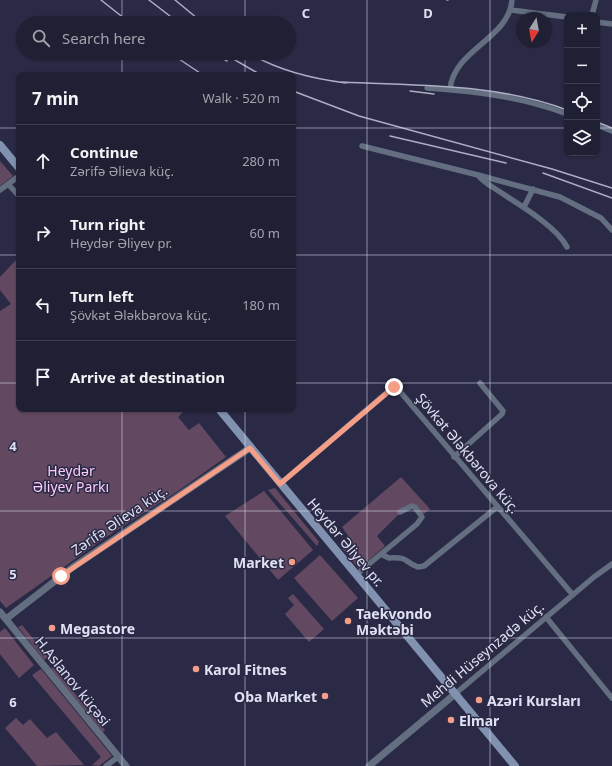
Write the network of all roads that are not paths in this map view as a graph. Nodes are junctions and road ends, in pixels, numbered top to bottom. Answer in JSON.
{"nodes":[{"id":1,"x":512,"y":0,"type":"edge"},
{"id":2,"x":596,"y":0,"type":"edge"},
{"id":3,"x":511,"y":10,"type":"junction"},
{"id":4,"x":593,"y":12,"type":"edge"},
{"id":5,"x":564,"y":17,"type":"edge"},
{"id":6,"x":600,"y":22,"type":"edge"},
{"id":7,"x":612,"y":24,"type":"edge"},
{"id":8,"x":427,"y":88,"type":"dead end"},
{"id":9,"x":450,"y":89,"type":"junction"},
{"id":10,"x":564,"y":113,"type":"edge"},
{"id":11,"x":600,"y":126,"type":"edge"},
{"id":12,"x":612,"y":131,"type":"edge"},
{"id":13,"x":0,"y":146,"type":"edge"},
{"id":14,"x":362,"y":146,"type":"dead end"},
{"id":15,"x":16,"y":165,"type":"edge"},
{"id":16,"x":478,"y":175,"type":"junction"},
{"id":17,"x":16,"y":178,"type":"edge"},
{"id":18,"x":8,"y":184,"type":"junction"},
{"id":19,"x":533,"y":189,"type":"junction"},
{"id":20,"x":0,"y":190,"type":"edge"},
{"id":21,"x":16,"y":193,"type":"edge"},
{"id":22,"x":524,"y":207,"type":"junction"},
{"id":23,"x":612,"y":230,"type":"edge"},
{"id":24,"x":568,"y":247,"type":"dead end"},
{"id":25,"x":480,"y":383,"type":"dead end"},
{"id":26,"x":221,"y":412,"type":"edge"},
{"id":27,"x":250,"y":448,"type":"junction"},
{"id":28,"x":454,"y":457,"type":"junction"},
{"id":29,"x":280,"y":484,"type":"junction"},
{"id":30,"x":497,"y":507,"type":"junction"},
{"id":31,"x":400,"y":512,"type":"dead end"},
{"id":32,"x":382,"y":554,"type":"junction"},
{"id":33,"x":612,"y":564,"type":"edge"},
{"id":34,"x":356,"y":575,"type":"junction"},
{"id":35,"x":573,"y":594,"type":"junction"},
{"id":36,"x":0,"y":612,"type":"edge"},
{"id":37,"x":546,"y":617,"type":"junction"},
{"id":38,"x":6,"y":619,"type":"junction"},
{"id":39,"x":456,"y":694,"type":"junction"},
{"id":40,"x":612,"y":698,"type":"edge"},
{"id":41,"x":118,"y":757,"type":"junction"},
{"id":42,"x":106,"y":766,"type":"edge"},
{"id":43,"x":126,"y":766,"type":"edge"},
{"id":44,"x":369,"y":766,"type":"edge"},
{"id":45,"x":515,"y":766,"type":"edge"}],
"edges":[{"from":1,"to":3,"type":"street"},
{"from":2,"to":4,"type":"street"},
{"from":3,"to":5,"type":"street"},
{"from":3,"to":9,"type":"street"},
{"from":6,"to":7,"type":"street"},
{"from":8,"to":9,"type":"street"},
{"from":9,"to":10,"type":"street"},
{"from":11,"to":12,"type":"street"},
{"from":13,"to":15,"type":"main road"},
{"from":14,"to":16,"type":"street"},
{"from":16,"to":19,"type":"street"},
{"from":16,"to":22,"type":"street"},
{"from":17,"to":18,"type":"street"},
{"from":18,"to":20,"type":"street"},
{"from":18,"to":21,"type":"street"},
{"from":19,"to":22,"type":"street"},
{"from":19,"to":23,"type":"street"},
{"from":22,"to":24,"type":"street"},
{"from":25,"to":28,"type":"street"},
{"from":26,"to":27,"type":"main road","name":"Heydər Əliyev pr."},
{"from":27,"to":29,"type":"main road","name":"Heydər Əliyev pr."},
{"from":27,"to":38,"type":"street","name":"Zərifə Əlieva küç."},
{"from":28,"to":29,"type":"street","name":"Şövkət Ələkbərova küç."},
{"from":28,"to":30,"type":"street","name":"Şövkət Ələkbərova küç."},
{"from":29,"to":34,"type":"main road","name":"Heydər Əliyev pr."},
{"from":30,"to":32,"type":"street"},
{"from":30,"to":35,"type":"street","name":"Şövkət Ələkbərova küç."},
{"from":31,"to":32,"type":"street"},
{"from":32,"to":34,"type":"street"},
{"from":33,"to":35,"type":"street","name":"Mehdi Hüseynzadə küç."},
{"from":34,"to":39,"type":"main road","name":"Heydər Əliyev pr."},
{"from":35,"to":37,"type":"street","name":"Mehdi Hüseynzadə küç."},
{"from":36,"to":38,"type":"street","name":"H.Aslanov küçəsi"},
{"from":37,"to":39,"type":"street","name":"Mehdi Hüseynzadə küç."},
{"from":37,"to":40,"type":"street"},
{"from":38,"to":41,"type":"street","name":"H.Aslanov küçəsi"},
{"from":39,"to":44,"type":"street","name":"Mehdi Hüseynzadə küç."},
{"from":39,"to":45,"type":"main road","name":"Heydər Əliyev pr."},
{"from":41,"to":42,"type":"street"},
{"from":41,"to":43,"type":"street","name":"H.Aslanov küçəsi"}]}
